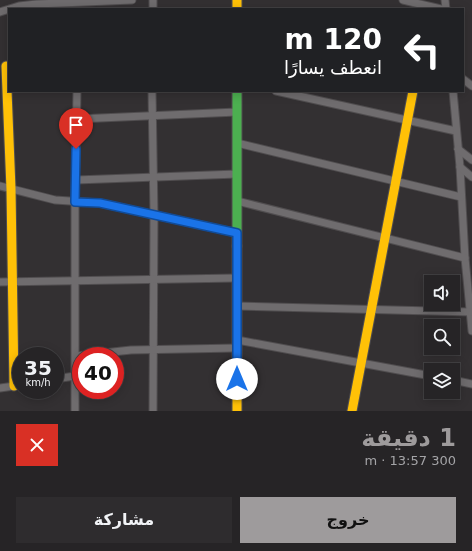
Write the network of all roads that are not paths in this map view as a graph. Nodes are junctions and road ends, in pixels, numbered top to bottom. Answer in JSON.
{"nodes":[{"id":1,"x":132,"y":0,"type":"edge"},
{"id":2,"x":403,"y":0,"type":"edge"},
{"id":3,"x":21,"y":3,"type":"edge"},
{"id":4,"x":77,"y":4,"type":"edge"},
{"id":5,"x":9,"y":8,"type":"edge"},
{"id":6,"x":437,"y":8,"type":"edge"},
{"id":7,"x":5,"y":66,"type":"edge"},
{"id":8,"x":464,"y":80,"type":"edge"},
{"id":9,"x":472,"y":86,"type":"edge"},
{"id":10,"x":4,"y":91,"type":"edge"},
{"id":11,"x":77,"y":92,"type":"edge"},
{"id":12,"x":152,"y":92,"type":"edge"},
{"id":13,"x":237,"y":92,"type":"edge"},
{"id":14,"x":281,"y":92,"type":"edge"},
{"id":15,"x":413,"y":92,"type":"edge"},
{"id":16,"x":453,"y":92,"type":"edge"},
{"id":17,"x":237,"y":112,"type":"junction"},
{"id":18,"x":152,"y":115,"type":"junction"},
{"id":19,"x":76,"y":118,"type":"junction"},
{"id":20,"x":408,"y":120,"type":"junction"},
{"id":21,"x":456,"y":131,"type":"junction"},
{"id":22,"x":237,"y":143,"type":"junction"},
{"id":23,"x":458,"y":149,"type":"junction"},
{"id":24,"x":472,"y":160,"type":"edge"},
{"id":25,"x":460,"y":167,"type":"junction"},
{"id":26,"x":237,"y":174,"type":"junction"},
{"id":27,"x":153,"y":177,"type":"junction"},
{"id":28,"x":472,"y":177,"type":"edge"},
{"id":29,"x":76,"y":180,"type":"junction"},
{"id":30,"x":395,"y":181,"type":"junction"},
{"id":31,"x":0,"y":186,"type":"edge"},
{"id":32,"x":11,"y":189,"type":"junction"},
{"id":33,"x":462,"y":197,"type":"junction"},
{"id":34,"x":237,"y":201,"type":"junction"},
{"id":35,"x":75,"y":202,"type":"junction"},
{"id":36,"x":154,"y":215,"type":"junction"},
{"id":37,"x":237,"y":233,"type":"junction"},
{"id":38,"x":384,"y":238,"type":"junction"},
{"id":39,"x":465,"y":258,"type":"junction"},
{"id":40,"x":237,"y":278,"type":"junction"},
{"id":41,"x":154,"y":280,"type":"junction"},
{"id":42,"x":0,"y":282,"type":"edge"},
{"id":43,"x":11,"y":282,"type":"junction"},
{"id":44,"x":75,"y":282,"type":"junction"},
{"id":45,"x":237,"y":306,"type":"junction"},
{"id":46,"x":373,"y":309,"type":"junction"},
{"id":47,"x":471,"y":312,"type":"edge"},
{"id":48,"x":472,"y":331,"type":"edge"},
{"id":49,"x":237,"y":344,"type":"junction"},
{"id":50,"x":15,"y":347,"type":"edge"},
{"id":51,"x":76,"y":347,"type":"edge"},
{"id":52,"x":153,"y":349,"type":"junction"},
{"id":53,"x":124,"y":351,"type":"edge"},
{"id":54,"x":361,"y":363,"type":"junction"},
{"id":55,"x":424,"y":375,"type":"edge"},
{"id":56,"x":460,"y":381,"type":"edge"},
{"id":57,"x":472,"y":384,"type":"edge"},
{"id":58,"x":12,"y":386,"type":"edge"},
{"id":59,"x":0,"y":388,"type":"edge"},
{"id":60,"x":75,"y":399,"type":"edge"},
{"id":61,"x":75,"y":411,"type":"edge"},
{"id":62,"x":153,"y":411,"type":"edge"},
{"id":63,"x":239,"y":411,"type":"edge"},
{"id":64,"x":352,"y":411,"type":"edge"}],
"edges":[{"from":1,"to":4,"type":"street"},
{"from":2,"to":6,"type":"street"},
{"from":3,"to":4,"type":"street"},
{"from":3,"to":5,"type":"street"},
{"from":7,"to":10,"type":"street"},
{"from":8,"to":9,"type":"street"},
{"from":10,"to":32,"type":"street"},
{"from":11,"to":19,"type":"street"},
{"from":12,"to":18,"type":"street"},
{"from":13,"to":17,"type":"street"},
{"from":14,"to":20,"type":"street"},
{"from":15,"to":20,"type":"street"},
{"from":16,"to":21,"type":"street"},
{"from":17,"to":18,"type":"street"},
{"from":17,"to":22,"type":"street"},
{"from":18,"to":19,"type":"street"},
{"from":18,"to":27,"type":"street"},
{"from":19,"to":29,"type":"street"},
{"from":20,"to":21,"type":"street"},
{"from":20,"to":30,"type":"street"},
{"from":21,"to":23,"type":"street"},
{"from":22,"to":26,"type":"street"},
{"from":22,"to":30,"type":"street"},
{"from":23,"to":24,"type":"street"},
{"from":23,"to":25,"type":"street"},
{"from":25,"to":28,"type":"street"},
{"from":25,"to":33,"type":"street"},
{"from":26,"to":27,"type":"street"},
{"from":26,"to":34,"type":"street"},
{"from":27,"to":29,"type":"street"},
{"from":27,"to":36,"type":"street"},
{"from":29,"to":35,"type":"street"},
{"from":30,"to":33,"type":"street"},
{"from":30,"to":38,"type":"street"},
{"from":31,"to":32,"type":"street"},
{"from":32,"to":35,"type":"street"},
{"from":32,"to":43,"type":"street"},
{"from":33,"to":39,"type":"street"},
{"from":34,"to":37,"type":"street"},
{"from":34,"to":38,"type":"street"},
{"from":35,"to":36,"type":"street"},
{"from":35,"to":44,"type":"street"},
{"from":36,"to":37,"type":"street"},
{"from":36,"to":41,"type":"street"},
{"from":37,"to":40,"type":"street"},
{"from":38,"to":39,"type":"street"},
{"from":38,"to":46,"type":"street"},
{"from":39,"to":47,"type":"street"},
{"from":40,"to":41,"type":"street"},
{"from":40,"to":45,"type":"street"},
{"from":41,"to":44,"type":"street"},
{"from":41,"to":52,"type":"street"},
{"from":42,"to":43,"type":"street"},
{"from":43,"to":44,"type":"street"},
{"from":43,"to":50,"type":"street"},
{"from":44,"to":51,"type":"street"},
{"from":45,"to":46,"type":"street"},
{"from":45,"to":49,"type":"street"},
{"from":46,"to":47,"type":"street"},
{"from":46,"to":54,"type":"street"},
{"from":47,"to":48,"type":"street"},
{"from":49,"to":52,"type":"street"},
{"from":49,"to":54,"type":"street"},
{"from":49,"to":63,"type":"street"},
{"from":52,"to":53,"type":"street"},
{"from":52,"to":62,"type":"street"},
{"from":54,"to":55,"type":"street"},
{"from":54,"to":64,"type":"street"},
{"from":56,"to":57,"type":"street"},
{"from":58,"to":59,"type":"street"},
{"from":60,"to":61,"type":"street"}]}
